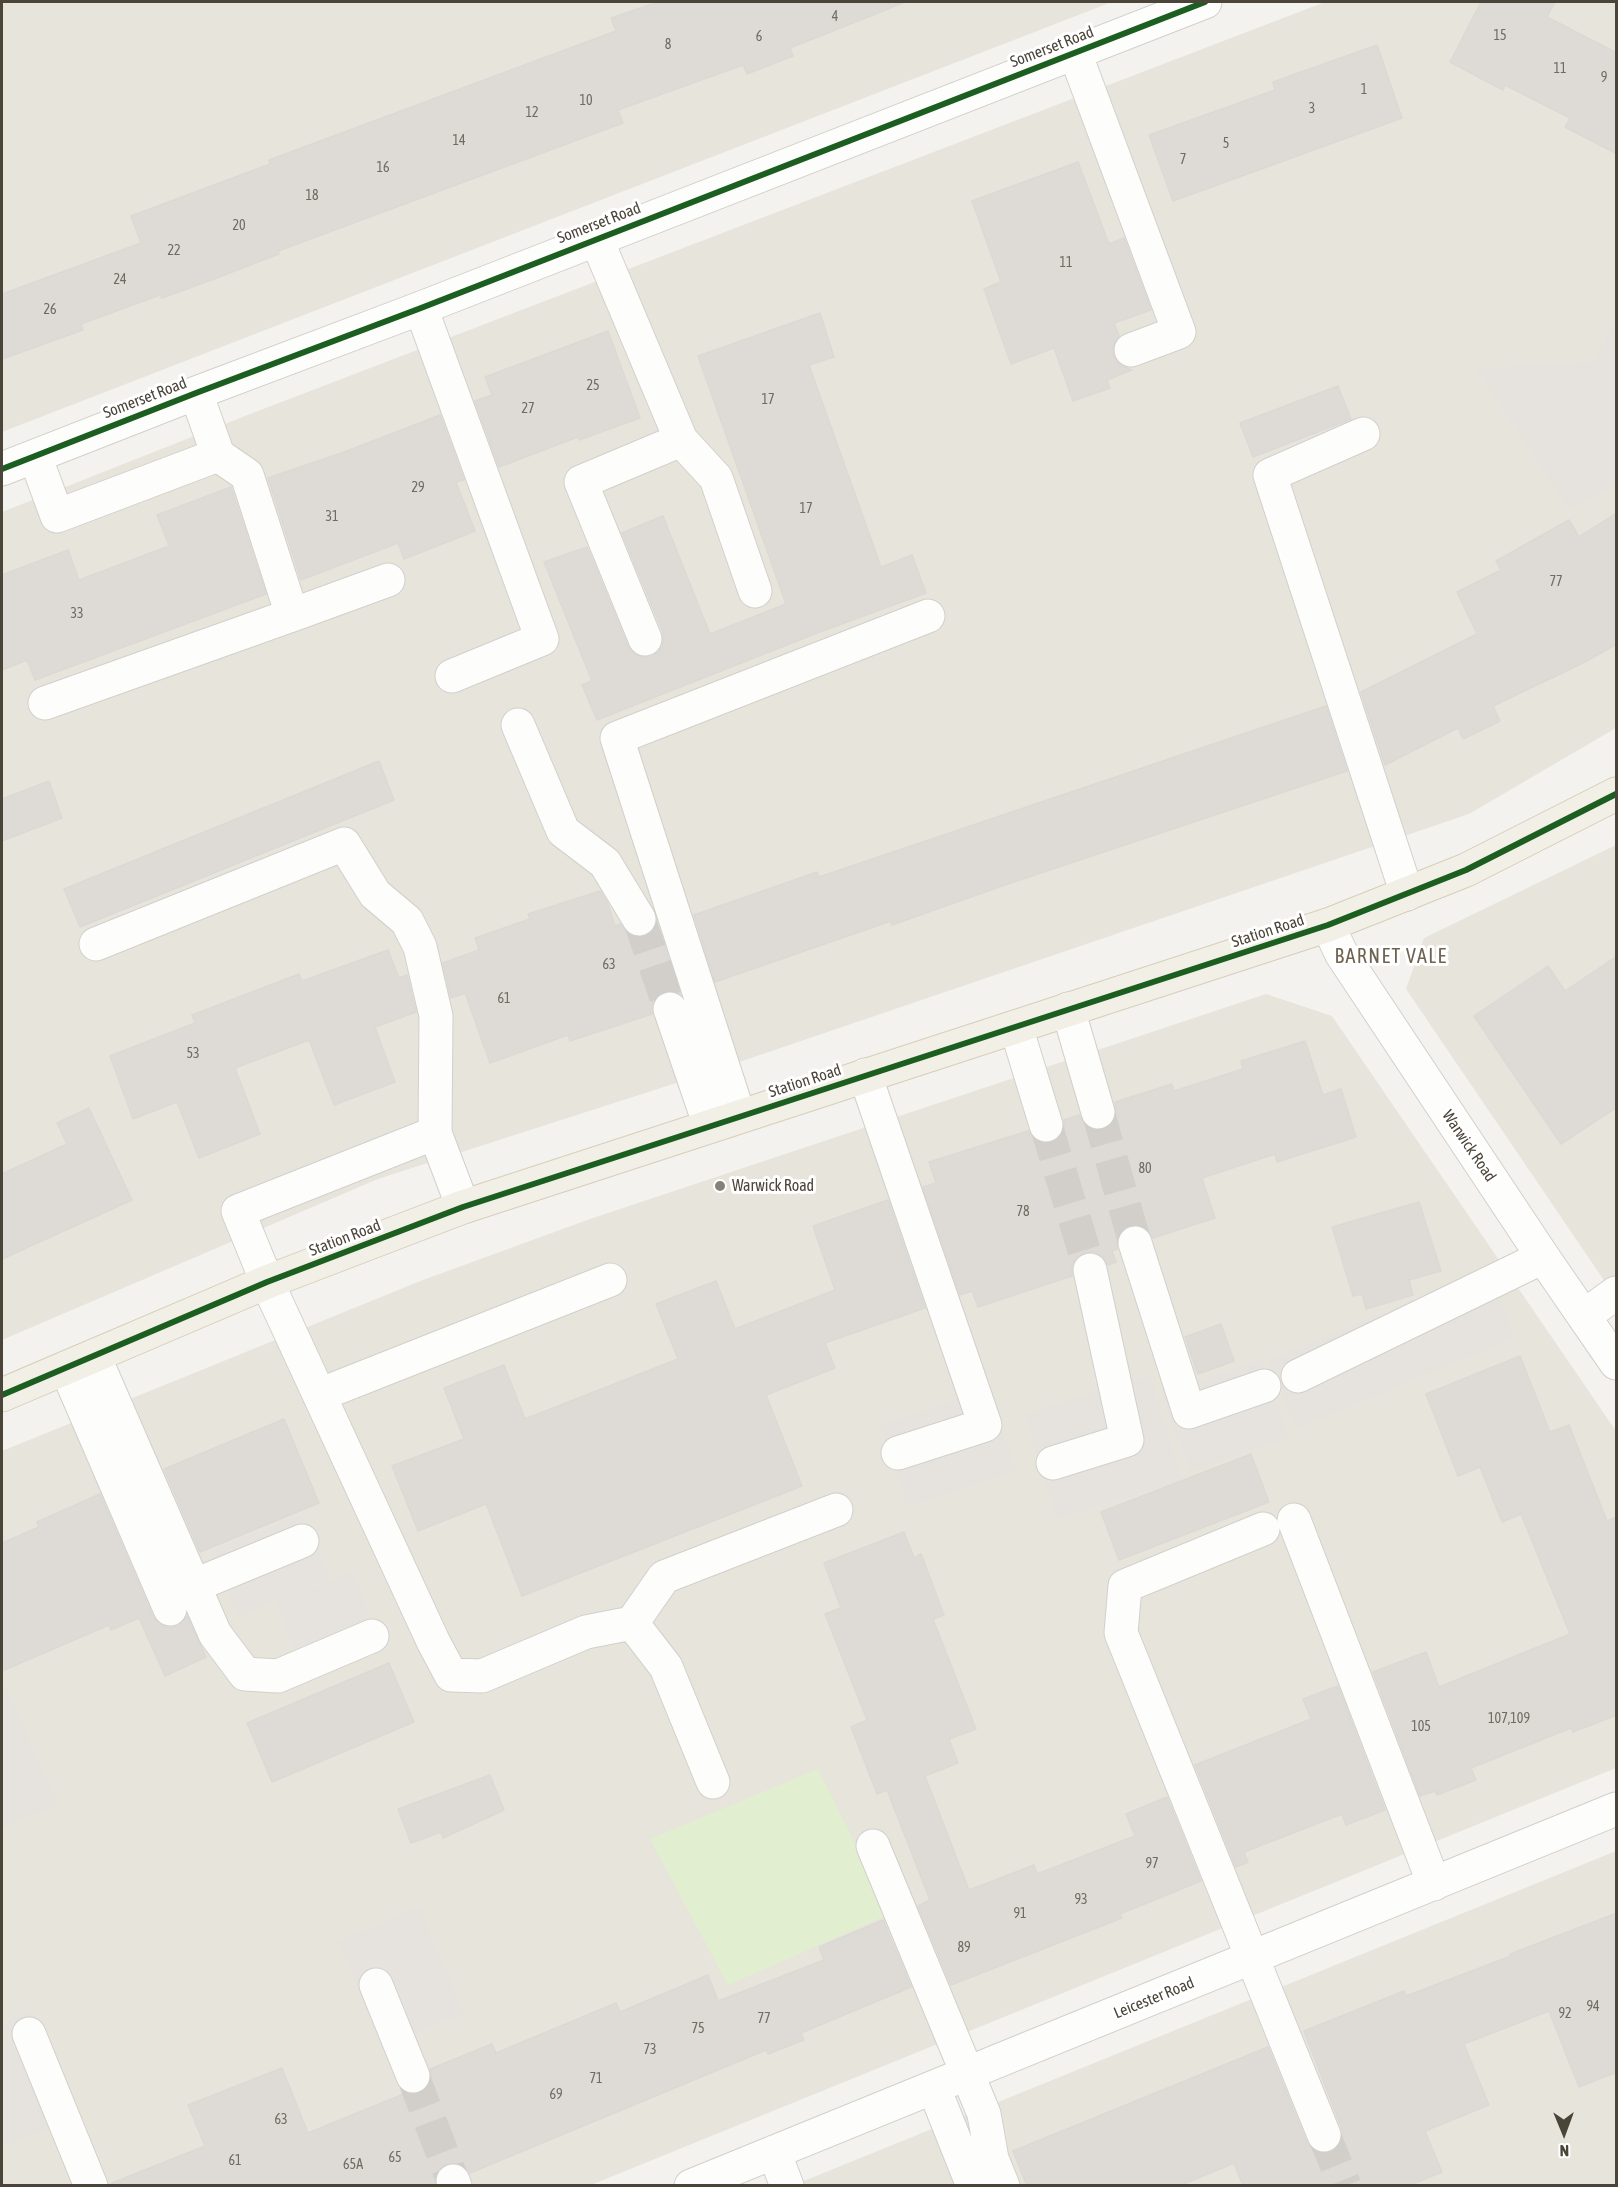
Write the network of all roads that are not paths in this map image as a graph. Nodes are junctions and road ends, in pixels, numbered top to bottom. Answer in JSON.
{"nodes":[{"id":1,"x":1205,"y":2,"type":"edge"},
{"id":2,"x":1075,"y":53,"type":"junction"},
{"id":3,"x":597,"y":238,"type":"junction"},
{"id":4,"x":422,"y":308,"type":"junction"},
{"id":5,"x":1131,"y":350,"type":"dead end"},
{"id":6,"x":196,"y":393,"type":"junction"},
{"id":7,"x":1362,"y":435,"type":"dead end"},
{"id":8,"x":681,"y":440,"type":"junction"},
{"id":9,"x":218,"y":455,"type":"junction"},
{"id":10,"x":35,"y":456,"type":"junction"},
{"id":11,"x":2,"y":469,"type":"edge"},
{"id":12,"x":388,"y":580,"type":"dead end"},
{"id":13,"x":755,"y":591,"type":"dead end"},
{"id":14,"x":292,"y":615,"type":"junction"},
{"id":15,"x":928,"y":616,"type":"dead end"},
{"id":16,"x":645,"y":639,"type":"dead end"},
{"id":17,"x":452,"y":676,"type":"dead end"},
{"id":18,"x":45,"y":703,"type":"dead end"},
{"id":19,"x":518,"y":725,"type":"dead end"},
{"id":20,"x":1613,"y":802,"type":"edge"},
{"id":21,"x":1407,"y":894,"type":"junction"},
{"id":22,"x":639,"y":919,"type":"tunnel mouth"},
{"id":23,"x":1328,"y":926,"type":"junction"},
{"id":24,"x":96,"y":944,"type":"dead end"},
{"id":25,"x":670,"y":1008,"type":"tunnel mouth"},
{"id":26,"x":1068,"y":1009,"type":"junction"},
{"id":27,"x":1016,"y":1027,"type":"junction"},
{"id":28,"x":865,"y":1075,"type":"junction"},
{"id":29,"x":1098,"y":1112,"type":"tunnel mouth"},
{"id":30,"x":724,"y":1121,"type":"junction"},
{"id":31,"x":1046,"y":1125,"type":"tunnel mouth"},
{"id":32,"x":435,"y":1133,"type":"junction"},
{"id":33,"x":463,"y":1208,"type":"junction"},
{"id":34,"x":1136,"y":1243,"type":"tunnel mouth"},
{"id":35,"x":1543,"y":1257,"type":"junction"},
{"id":36,"x":1090,"y":1270,"type":"tunnel mouth"},
{"id":37,"x":610,"y":1280,"type":"dead end"},
{"id":38,"x":267,"y":1282,"type":"junction"},
{"id":39,"x":1617,"y":1293,"type":"edge"},
{"id":40,"x":1584,"y":1316,"type":"junction"},
{"id":41,"x":80,"y":1362,"type":"junction"},
{"id":42,"x":1617,"y":1363,"type":"edge"},
{"id":43,"x":1298,"y":1376,"type":"dead end"},
{"id":44,"x":1264,"y":1386,"type":"dead end"},
{"id":45,"x":2,"y":1395,"type":"edge"},
{"id":46,"x":319,"y":1395,"type":"junction"},
{"id":47,"x":898,"y":1453,"type":"dead end"},
{"id":48,"x":1053,"y":1463,"type":"dead end"},
{"id":49,"x":836,"y":1510,"type":"dead end"},
{"id":50,"x":1294,"y":1520,"type":"dead end"},
{"id":51,"x":1263,"y":1529,"type":"dead end"},
{"id":52,"x":302,"y":1541,"type":"dead end"},
{"id":53,"x":193,"y":1586,"type":"junction"},
{"id":54,"x":170,"y":1609,"type":"dead end"},
{"id":55,"x":632,"y":1623,"type":"junction"},
{"id":56,"x":372,"y":1636,"type":"dead end"},
{"id":57,"x":712,"y":1782,"type":"dead end"},
{"id":58,"x":1617,"y":1809,"type":"edge"},
{"id":59,"x":873,"y":1846,"type":"dead end"},
{"id":60,"x":1434,"y":1884,"type":"junction"},
{"id":61,"x":1252,"y":1958,"type":"junction"},
{"id":62,"x":376,"y":1985,"type":"dead end"},
{"id":63,"x":29,"y":2034,"type":"dead end"},
{"id":64,"x":968,"y":2074,"type":"junction"},
{"id":65,"x":413,"y":2076,"type":"tunnel mouth"},
{"id":66,"x":934,"y":2088,"type":"junction"},
{"id":67,"x":1324,"y":2135,"type":"tunnel mouth"},
{"id":68,"x":774,"y":2152,"type":"junction"},
{"id":69,"x":91,"y":2186,"type":"edge"},
{"id":70,"x":691,"y":2186,"type":"edge"},
{"id":71,"x":787,"y":2186,"type":"edge"},
{"id":72,"x":973,"y":2186,"type":"edge"},
{"id":73,"x":1003,"y":2186,"type":"edge"}],
"edges":[{"from":1,"to":2,"type":"street","name":"Somerset Road"},
{"from":2,"to":3,"type":"street","name":"Somerset Road"},
{"from":2,"to":5,"type":"street"},
{"from":3,"to":4,"type":"street","name":"Somerset Road"},
{"from":3,"to":8,"type":"street"},
{"from":4,"to":6,"type":"street","name":"Somerset Road"},
{"from":4,"to":17,"type":"street"},
{"from":6,"to":9,"type":"street"},
{"from":6,"to":10,"type":"street","name":"Somerset Road"},
{"from":7,"to":21,"type":"street"},
{"from":8,"to":13,"type":"street"},
{"from":8,"to":16,"type":"street"},
{"from":9,"to":10,"type":"street"},
{"from":9,"to":14,"type":"street"},
{"from":10,"to":11,"type":"street","name":"Somerset Road"},
{"from":12,"to":14,"type":"street"},
{"from":14,"to":18,"type":"street"},
{"from":15,"to":30,"type":"street"},
{"from":19,"to":22,"type":"street"},
{"from":20,"to":21,"type":"main road","name":"Station Road"},
{"from":21,"to":23,"type":"main road","name":"Station Road"},
{"from":23,"to":26,"type":"main road","name":"Station Road"},
{"from":23,"to":35,"type":"street","name":"Warwick Road"},
{"from":24,"to":32,"type":"street"},
{"from":25,"to":30,"type":"street"},
{"from":26,"to":27,"type":"main road","name":"Station Road"},
{"from":26,"to":29,"type":"street"},
{"from":27,"to":28,"type":"main road","name":"Station Road"},
{"from":27,"to":31,"type":"street"},
{"from":28,"to":30,"type":"main road","name":"Station Road"},
{"from":28,"to":47,"type":"street"},
{"from":30,"to":33,"type":"main road","name":"Station Road"},
{"from":32,"to":33,"type":"street"},
{"from":32,"to":38,"type":"street"},
{"from":33,"to":38,"type":"main road","name":"Station Road"},
{"from":34,"to":44,"type":"street"},
{"from":35,"to":40,"type":"street","name":"Warwick Road"},
{"from":35,"to":43,"type":"street"},
{"from":36,"to":48,"type":"street"},
{"from":37,"to":46,"type":"street"},
{"from":38,"to":41,"type":"main road","name":"Station Road"},
{"from":38,"to":46,"type":"street"},
{"from":39,"to":40,"type":"street"},
{"from":40,"to":42,"type":"street","name":"Warwick Road"},
{"from":41,"to":45,"type":"main road","name":"Station Road"},
{"from":41,"to":53,"type":"street"},
{"from":41,"to":54,"type":"street"},
{"from":46,"to":55,"type":"street"},
{"from":49,"to":55,"type":"street"},
{"from":50,"to":60,"type":"street"},
{"from":51,"to":61,"type":"street"},
{"from":52,"to":53,"type":"street"},
{"from":53,"to":56,"type":"street"},
{"from":55,"to":57,"type":"street"},
{"from":58,"to":60,"type":"street","name":"Leicester Road"},
{"from":59,"to":64,"type":"street"},
{"from":60,"to":61,"type":"street","name":"Leicester Road"},
{"from":61,"to":64,"type":"street","name":"Leicester Road"},
{"from":61,"to":67,"type":"street"},
{"from":62,"to":65,"type":"street"},
{"from":63,"to":69,"type":"street"},
{"from":64,"to":66,"type":"street","name":"Leicester Road"},
{"from":64,"to":73,"type":"street"},
{"from":66,"to":68,"type":"street","name":"Leicester Road"},
{"from":66,"to":72,"type":"street"},
{"from":68,"to":70,"type":"street","name":"Leicester Road"},
{"from":68,"to":71,"type":"street"}]}
